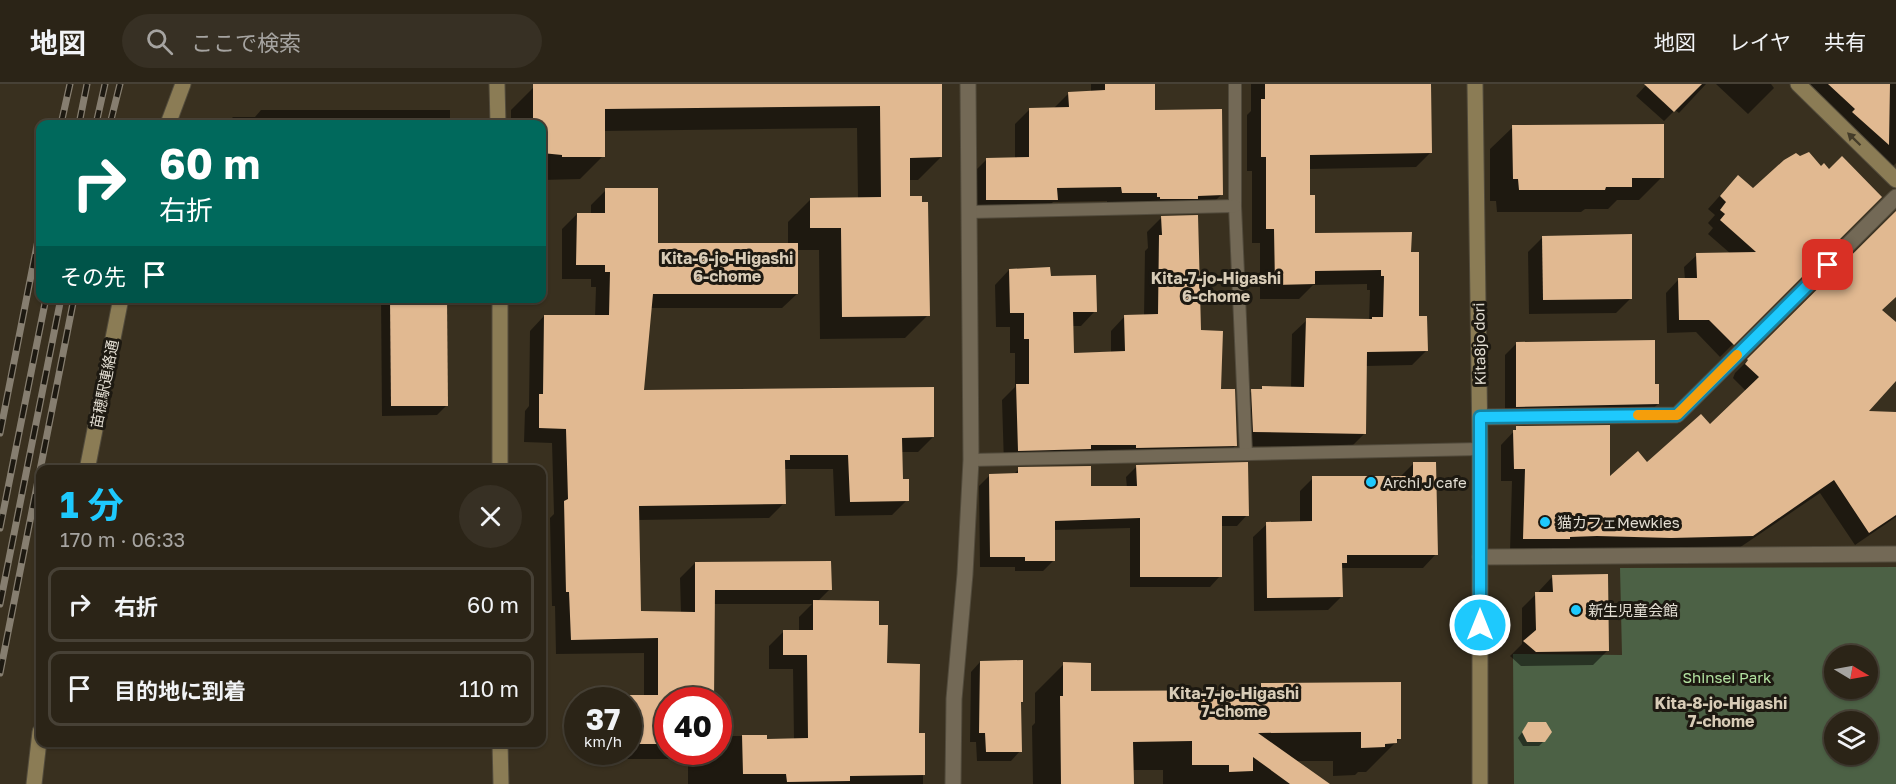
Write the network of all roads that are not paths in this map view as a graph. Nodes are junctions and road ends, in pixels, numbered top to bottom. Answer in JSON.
{"nodes":[{"id":1,"x":183,"y":84,"type":"edge"},
{"id":2,"x":497,"y":84,"type":"edge"},
{"id":3,"x":968,"y":84,"type":"edge"},
{"id":4,"x":1235,"y":84,"type":"edge"},
{"id":5,"x":1475,"y":84,"type":"edge"},
{"id":6,"x":1798,"y":84,"type":"edge"},
{"id":7,"x":170,"y":120,"type":"edge"},
{"id":8,"x":498,"y":120,"type":"edge"},
{"id":9,"x":1896,"y":180,"type":"edge"},
{"id":10,"x":1896,"y":197,"type":"edge"},
{"id":11,"x":1235,"y":207,"type":"junction"},
{"id":12,"x":969,"y":212,"type":"junction"},
{"id":13,"x":120,"y":303,"type":"edge"},
{"id":14,"x":500,"y":303,"type":"edge"},
{"id":15,"x":1480,"y":417,"type":"junction"},
{"id":16,"x":1480,"y":449,"type":"junction"},
{"id":17,"x":1246,"y":454,"type":"junction"},
{"id":18,"x":971,"y":460,"type":"junction"},
{"id":19,"x":88,"y":465,"type":"edge"},
{"id":20,"x":500,"y":465,"type":"edge"},
{"id":21,"x":1896,"y":554,"type":"edge"},
{"id":22,"x":1480,"y":557,"type":"junction"},
{"id":23,"x":38,"y":747,"type":"edge"},
{"id":24,"x":500,"y":747,"type":"edge"},
{"id":25,"x":34,"y":784,"type":"edge"},
{"id":26,"x":501,"y":784,"type":"edge"},
{"id":27,"x":953,"y":784,"type":"edge"},
{"id":28,"x":1480,"y":784,"type":"edge"}],
"edges":[{"from":1,"to":7,"type":"street"},
{"from":2,"to":8,"type":"street"},
{"from":3,"to":12,"type":"street"},
{"from":4,"to":11,"type":"lane"},
{"from":5,"to":15,"type":"street","name":"Kita8jo dori"},
{"from":9,"to":6,"type":"street","one_way":true},
{"from":10,"to":15,"type":"street"},
{"from":11,"to":12,"type":"lane"},
{"from":11,"to":17,"type":"lane"},
{"from":12,"to":18,"type":"street"},
{"from":13,"to":19,"type":"street","name":"苗穂駅連絡通"},
{"from":14,"to":20,"type":"street"},
{"from":15,"to":16,"type":"street","name":"Kita8jo dori"},
{"from":16,"to":17,"type":"lane"},
{"from":16,"to":22,"type":"street","name":"Kita8jo dori"},
{"from":17,"to":18,"type":"lane"},
{"from":18,"to":27,"type":"street"},
{"from":21,"to":22,"type":"street"},
{"from":22,"to":28,"type":"street","name":"Kita8jo dori"},
{"from":23,"to":25,"type":"street"},
{"from":24,"to":26,"type":"street"}]}
